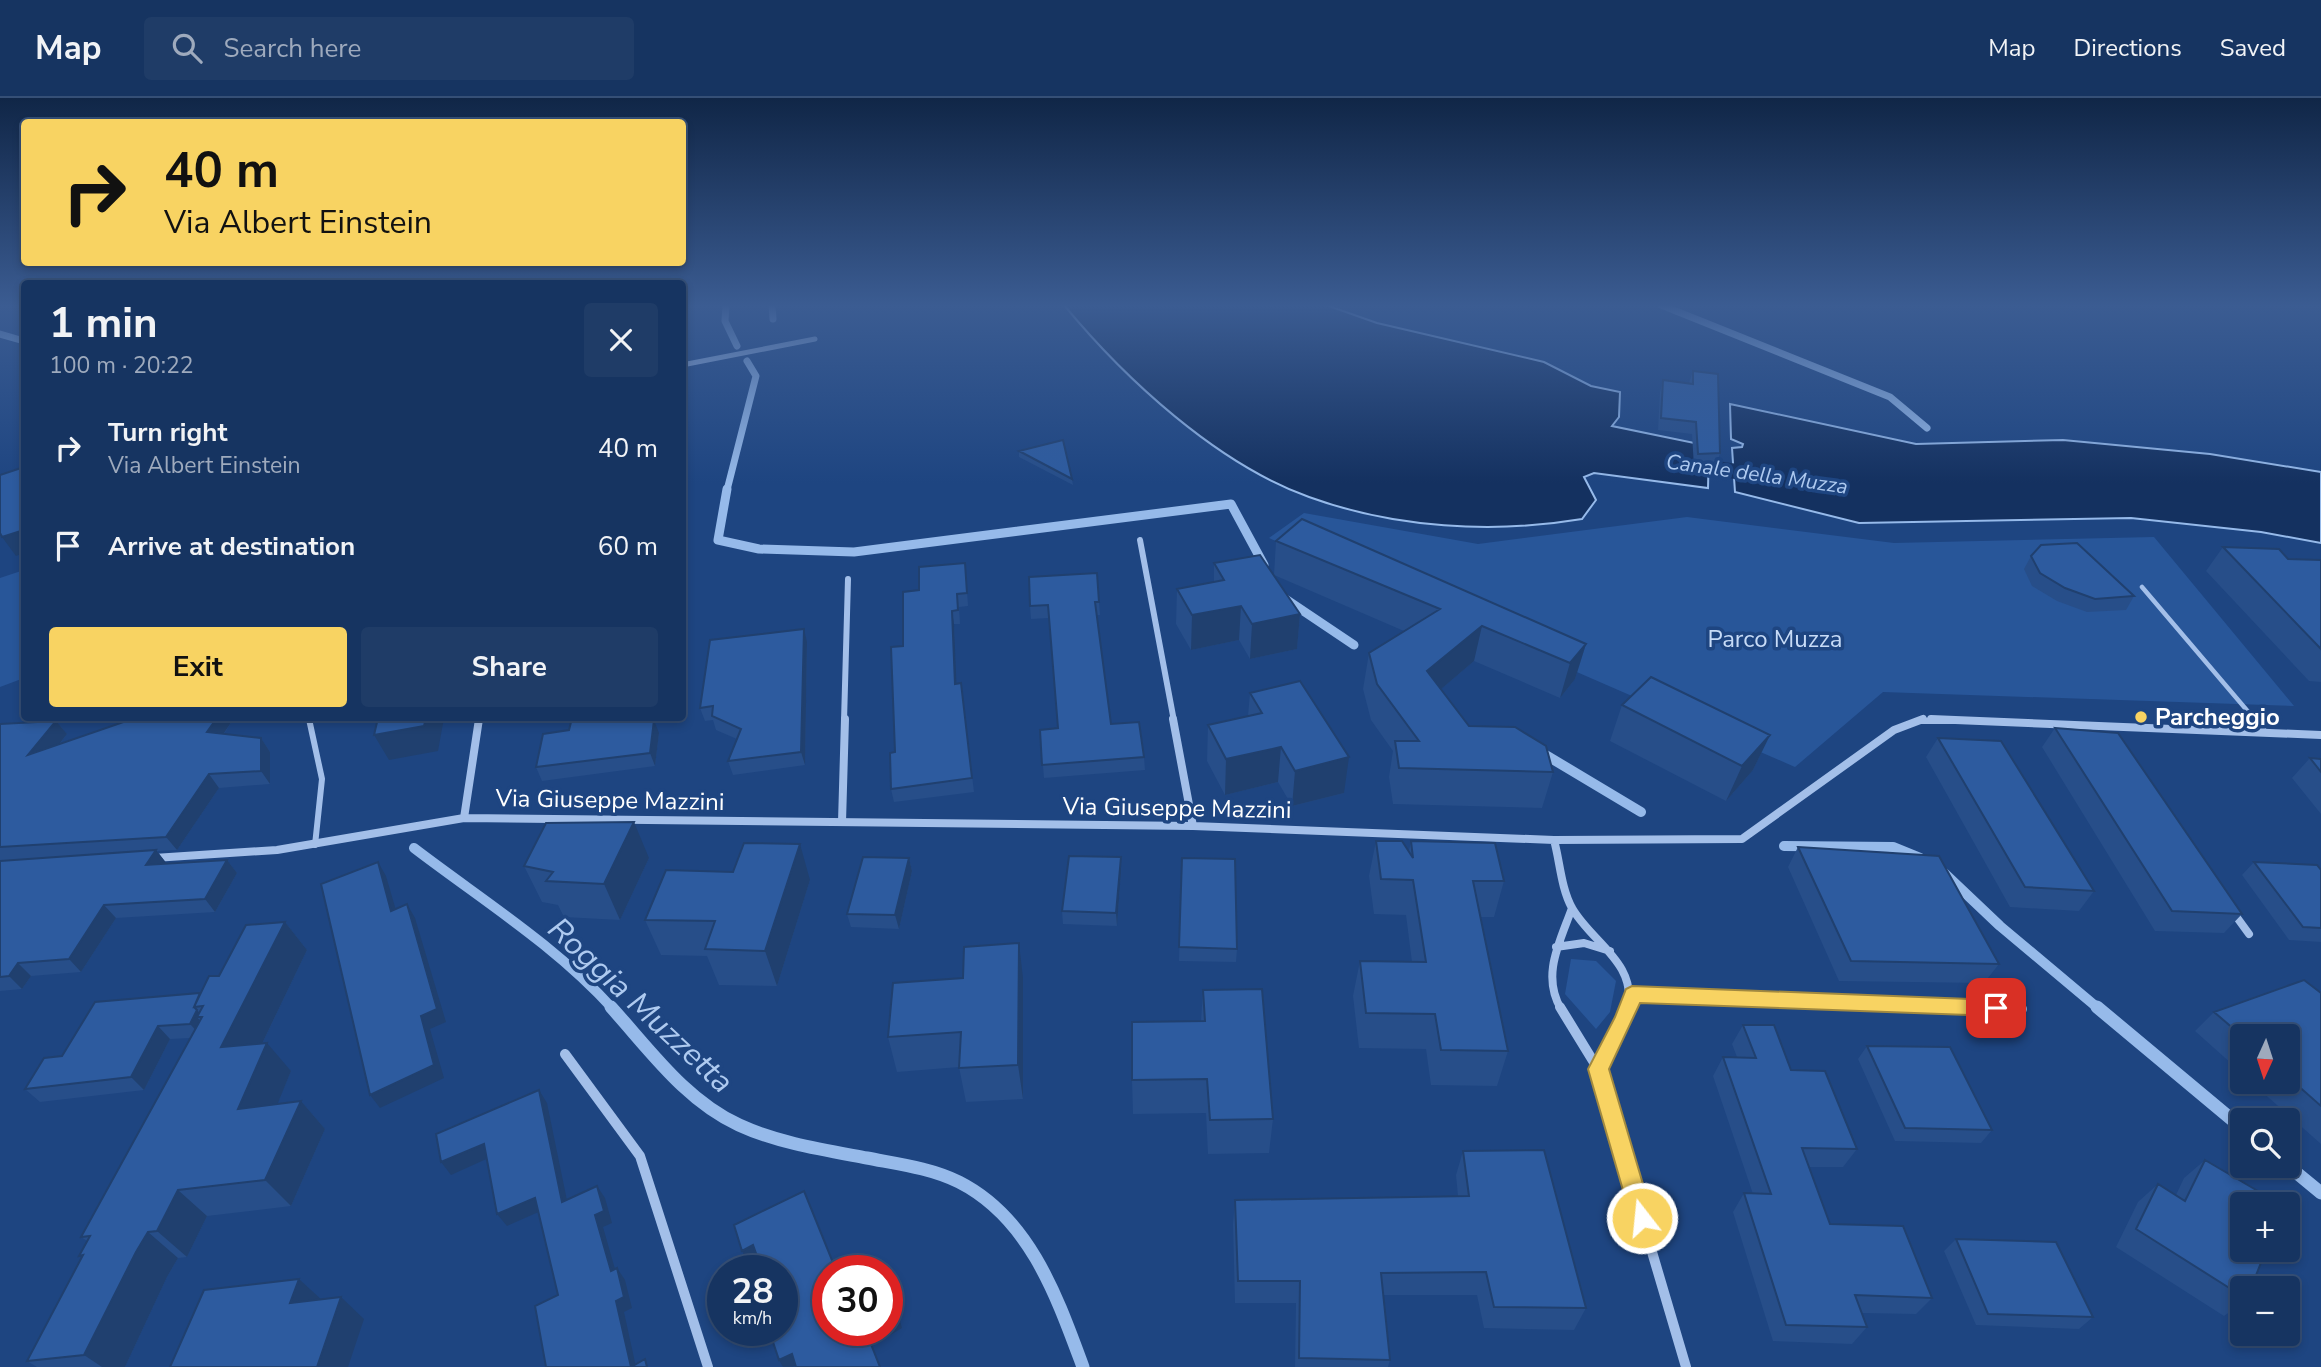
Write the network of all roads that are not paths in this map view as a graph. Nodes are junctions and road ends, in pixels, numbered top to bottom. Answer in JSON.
{"nodes":[{"id":1,"x":1140,"y":540,"type":"dead end"},
{"id":2,"x":848,"y":579,"type":"dead end"},
{"id":3,"x":2142,"y":587,"type":"dead end"},
{"id":4,"x":310,"y":721,"type":"edge"},
{"id":5,"x":478,"y":721,"type":"edge"},
{"id":6,"x":2107,"y":726,"type":"junction"},
{"id":7,"x":2265,"y":732,"type":"junction"},
{"id":8,"x":2320,"y":735,"type":"edge"},
{"id":9,"x":2115,"y":738,"type":"edge"},
{"id":10,"x":464,"y":818,"type":"junction"},
{"id":11,"x":842,"y":822,"type":"junction"},
{"id":12,"x":1193,"y":826,"type":"junction"},
{"id":13,"x":1554,"y":840,"type":"junction"},
{"id":14,"x":315,"y":845,"type":"junction"},
{"id":15,"x":148,"y":858,"type":"edge"},
{"id":16,"x":2225,"y":900,"type":"edge"},
{"id":17,"x":1572,"y":908,"type":"junction"},
{"id":18,"x":2249,"y":934,"type":"dead end"},
{"id":19,"x":1556,"y":947,"type":"junction"},
{"id":20,"x":1611,"y":951,"type":"junction"},
{"id":21,"x":1632,"y":994,"type":"junction"},
{"id":22,"x":2022,"y":1009,"type":"dead end"},
{"id":23,"x":565,"y":1054,"type":"dead end"},
{"id":24,"x":1598,"y":1069,"type":"junction"},
{"id":25,"x":708,"y":1367,"type":"edge"},
{"id":26,"x":1686,"y":1367,"type":"edge"}],
"edges":[{"from":1,"to":12,"type":"street"},
{"from":2,"to":11,"type":"street"},
{"from":3,"to":7,"type":"lane"},
{"from":4,"to":14,"type":"lane"},
{"from":5,"to":10,"type":"street"},
{"from":6,"to":7,"type":"street","name":"Via Giuseppe Mazzini"},
{"from":6,"to":9,"type":"street"},
{"from":6,"to":13,"type":"street","name":"Via Giuseppe Mazzini"},
{"from":7,"to":8,"type":"street","name":"Via Giuseppe Mazzini"},
{"from":10,"to":11,"type":"street","name":"Via Giuseppe Mazzini"},
{"from":10,"to":14,"type":"street","name":"Via Giuseppe Mazzini"},
{"from":11,"to":12,"type":"street","name":"Via Giuseppe Mazzini"},
{"from":12,"to":13,"type":"street","name":"Via Giuseppe Mazzini"},
{"from":13,"to":17,"type":"street"},
{"from":14,"to":15,"type":"street","name":"Via Giuseppe Mazzini"},
{"from":16,"to":18,"type":"street"},
{"from":17,"to":19,"type":"street"},
{"from":17,"to":20,"type":"street"},
{"from":19,"to":20,"type":"street"},
{"from":19,"to":24,"type":"street"},
{"from":20,"to":21,"type":"street"},
{"from":21,"to":22,"type":"street"},
{"from":21,"to":24,"type":"street"},
{"from":23,"to":25,"type":"street"},
{"from":24,"to":26,"type":"street"}]}
